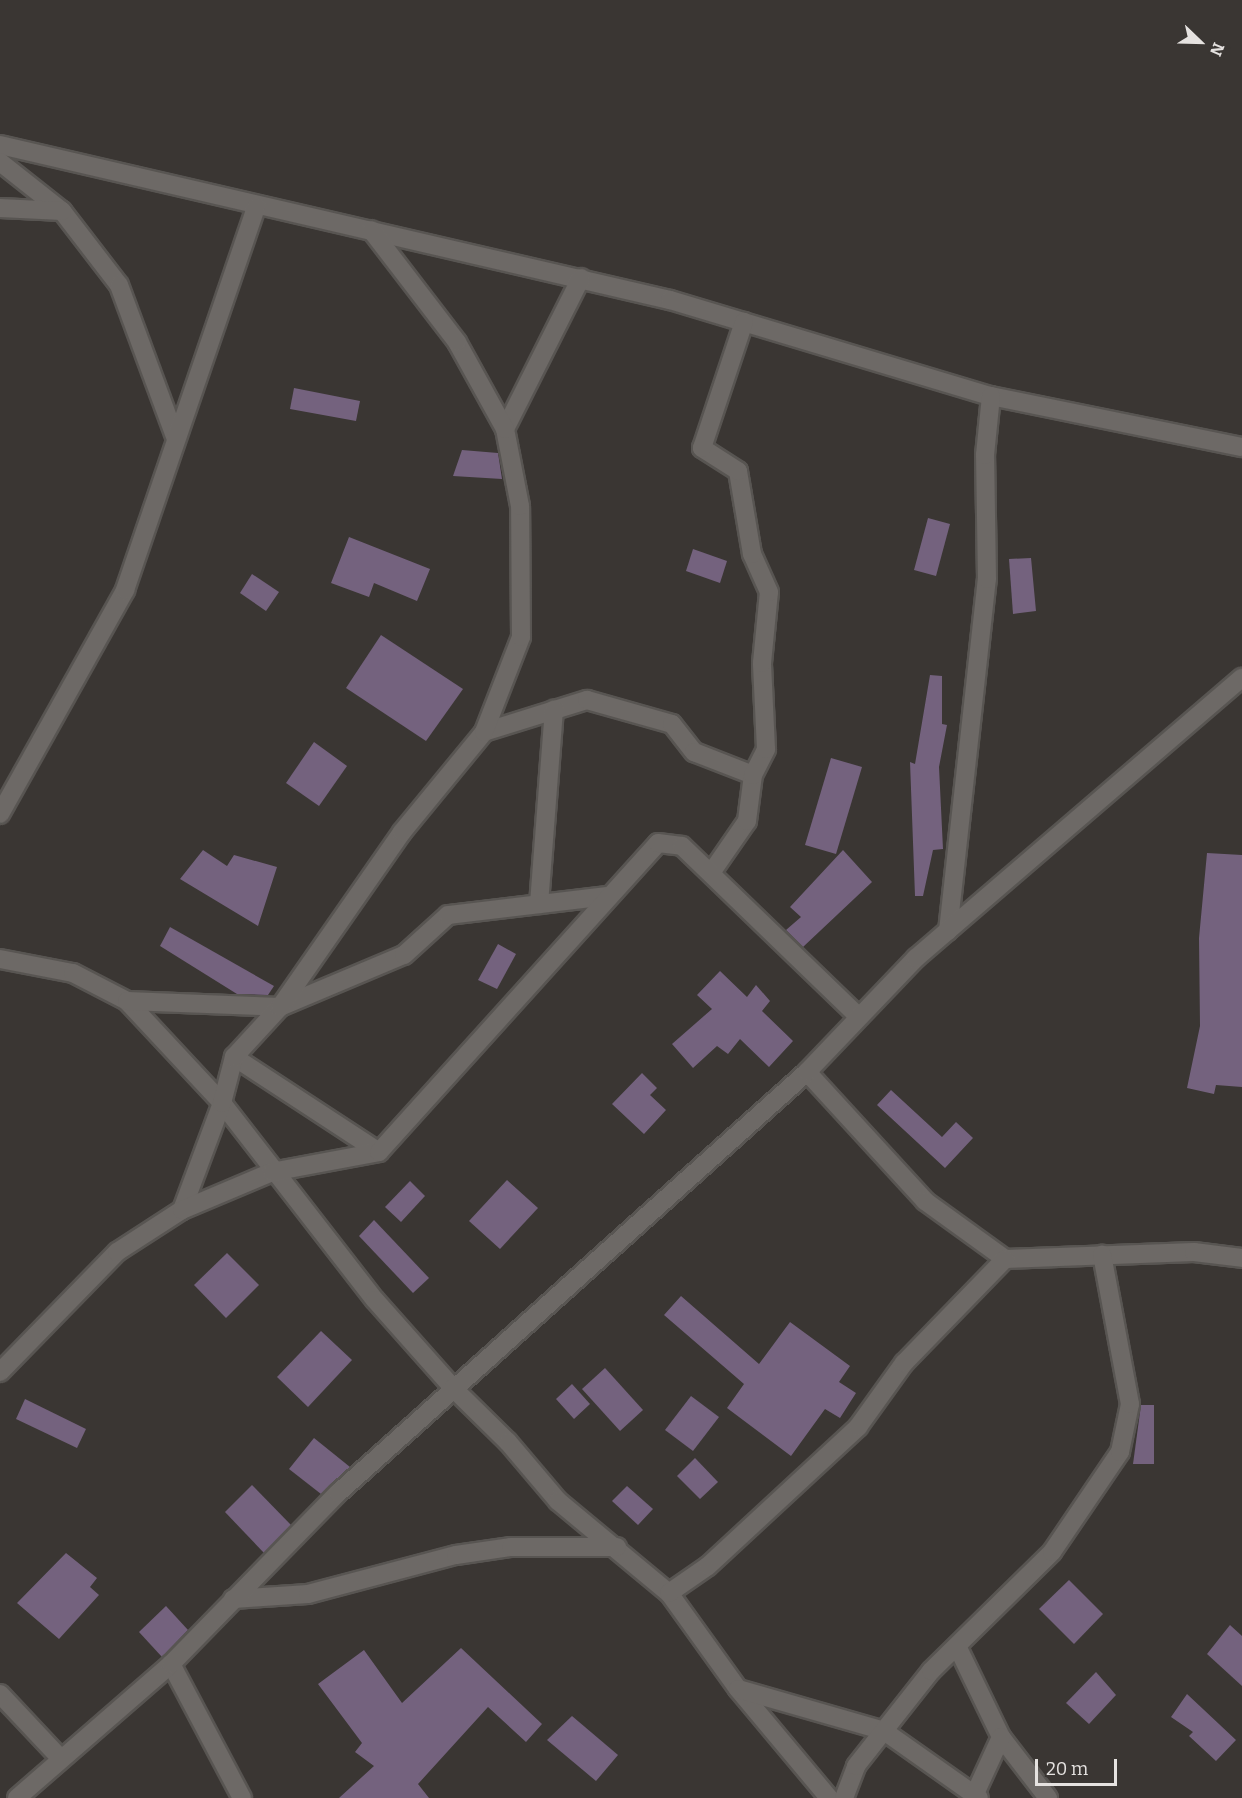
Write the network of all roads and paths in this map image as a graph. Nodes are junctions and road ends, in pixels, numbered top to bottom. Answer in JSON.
{"nodes":[{"id":1,"x":0,"y":145,"type":"edge"},
{"id":2,"x":0,"y":162,"type":"edge"},
{"id":3,"x":256,"y":207,"type":"junction"},
{"id":4,"x":0,"y":208,"type":"edge"},
{"id":5,"x":62,"y":211,"type":"junction"},
{"id":6,"x":371,"y":230,"type":"junction"},
{"id":7,"x":581,"y":278,"type":"junction"},
{"id":8,"x":744,"y":322,"type":"junction"},
{"id":9,"x":991,"y":396,"type":"junction"},
{"id":10,"x":505,"y":429,"type":"junction"},
{"id":11,"x":175,"y":435,"type":"junction"},
{"id":12,"x":1242,"y":447,"type":"edge"},
{"id":13,"x":1242,"y":678,"type":"edge"},
{"id":14,"x":554,"y":710,"type":"junction"},
{"id":15,"x":484,"y":732,"type":"junction"},
{"id":16,"x":753,"y":775,"type":"junction"},
{"id":17,"x":0,"y":814,"type":"edge"},
{"id":18,"x":711,"y":873,"type":"junction"},
{"id":19,"x":607,"y":897,"type":"junction"},
{"id":20,"x":539,"y":904,"type":"junction"},
{"id":21,"x":948,"y":931,"type":"junction"},
{"id":22,"x":0,"y":959,"type":"edge"},
{"id":23,"x":127,"y":1001,"type":"junction"},
{"id":24,"x":280,"y":1007,"type":"junction"},
{"id":25,"x":858,"y":1016,"type":"junction"},
{"id":26,"x":234,"y":1057,"type":"junction"},
{"id":27,"x":807,"y":1072,"type":"junction"},
{"id":28,"x":222,"y":1103,"type":"junction"},
{"id":29,"x":378,"y":1152,"type":"junction"},
{"id":30,"x":272,"y":1172,"type":"junction"},
{"id":31,"x":182,"y":1210,"type":"junction"},
{"id":32,"x":1102,"y":1255,"type":"junction"},
{"id":33,"x":1242,"y":1257,"type":"edge"},
{"id":34,"x":1005,"y":1258,"type":"junction"},
{"id":35,"x":0,"y":1372,"type":"edge"},
{"id":36,"x":453,"y":1388,"type":"junction"},
{"id":37,"x":617,"y":1547,"type":"junction"},
{"id":38,"x":669,"y":1593,"type":"junction"},
{"id":39,"x":233,"y":1599,"type":"junction"},
{"id":40,"x":957,"y":1646,"type":"junction"},
{"id":41,"x":171,"y":1664,"type":"junction"},
{"id":42,"x":738,"y":1689,"type":"junction"},
{"id":43,"x":0,"y":1694,"type":"edge"},
{"id":44,"x":884,"y":1731,"type":"junction"},
{"id":45,"x":1001,"y":1737,"type":"junction"},
{"id":46,"x":60,"y":1758,"type":"junction"},
{"id":47,"x":976,"y":1797,"type":"edge"},
{"id":48,"x":17,"y":1798,"type":"edge"},
{"id":49,"x":242,"y":1798,"type":"edge"},
{"id":50,"x":829,"y":1798,"type":"edge"},
{"id":51,"x":844,"y":1798,"type":"edge"},
{"id":52,"x":1048,"y":1798,"type":"edge"}],
"edges":[{"from":1,"to":3,"type":"street"},
{"from":2,"to":5,"type":"street"},
{"from":3,"to":6,"type":"street"},
{"from":3,"to":11,"type":"street"},
{"from":4,"to":5,"type":"street"},
{"from":5,"to":11,"type":"street"},
{"from":6,"to":7,"type":"street"},
{"from":6,"to":10,"type":"street"},
{"from":7,"to":8,"type":"street"},
{"from":7,"to":10,"type":"street"},
{"from":8,"to":9,"type":"street"},
{"from":8,"to":16,"type":"street"},
{"from":9,"to":12,"type":"street"},
{"from":9,"to":21,"type":"street"},
{"from":10,"to":15,"type":"street"},
{"from":11,"to":17,"type":"street"},
{"from":13,"to":21,"type":"street"},
{"from":14,"to":15,"type":"street"},
{"from":14,"to":16,"type":"street"},
{"from":14,"to":20,"type":"street"},
{"from":15,"to":24,"type":"street"},
{"from":16,"to":18,"type":"street"},
{"from":18,"to":19,"type":"street"},
{"from":18,"to":25,"type":"street"},
{"from":19,"to":20,"type":"street"},
{"from":19,"to":29,"type":"street"},
{"from":20,"to":24,"type":"street"},
{"from":21,"to":25,"type":"street"},
{"from":22,"to":23,"type":"street"},
{"from":23,"to":24,"type":"street"},
{"from":23,"to":28,"type":"street"},
{"from":24,"to":26,"type":"street"},
{"from":25,"to":27,"type":"street"},
{"from":26,"to":28,"type":"street"},
{"from":26,"to":29,"type":"street"},
{"from":27,"to":34,"type":"street"},
{"from":27,"to":36,"type":"street"},
{"from":28,"to":30,"type":"street"},
{"from":28,"to":31,"type":"street"},
{"from":29,"to":30,"type":"street"},
{"from":30,"to":31,"type":"street"},
{"from":30,"to":36,"type":"street"},
{"from":31,"to":35,"type":"street"},
{"from":32,"to":33,"type":"street"},
{"from":32,"to":34,"type":"street"},
{"from":32,"to":40,"type":"street"},
{"from":34,"to":38,"type":"street"},
{"from":36,"to":37,"type":"street"},
{"from":36,"to":39,"type":"street"},
{"from":37,"to":38,"type":"street"},
{"from":37,"to":39,"type":"street"},
{"from":38,"to":42,"type":"street"},
{"from":39,"to":41,"type":"street"},
{"from":40,"to":44,"type":"street"},
{"from":40,"to":45,"type":"street"},
{"from":41,"to":46,"type":"street"},
{"from":41,"to":49,"type":"street"},
{"from":42,"to":44,"type":"street"},
{"from":42,"to":50,"type":"street"},
{"from":43,"to":46,"type":"street"},
{"from":44,"to":47,"type":"street"},
{"from":44,"to":51,"type":"street"},
{"from":45,"to":47,"type":"street"},
{"from":45,"to":52,"type":"street"},
{"from":46,"to":48,"type":"street"}]}
